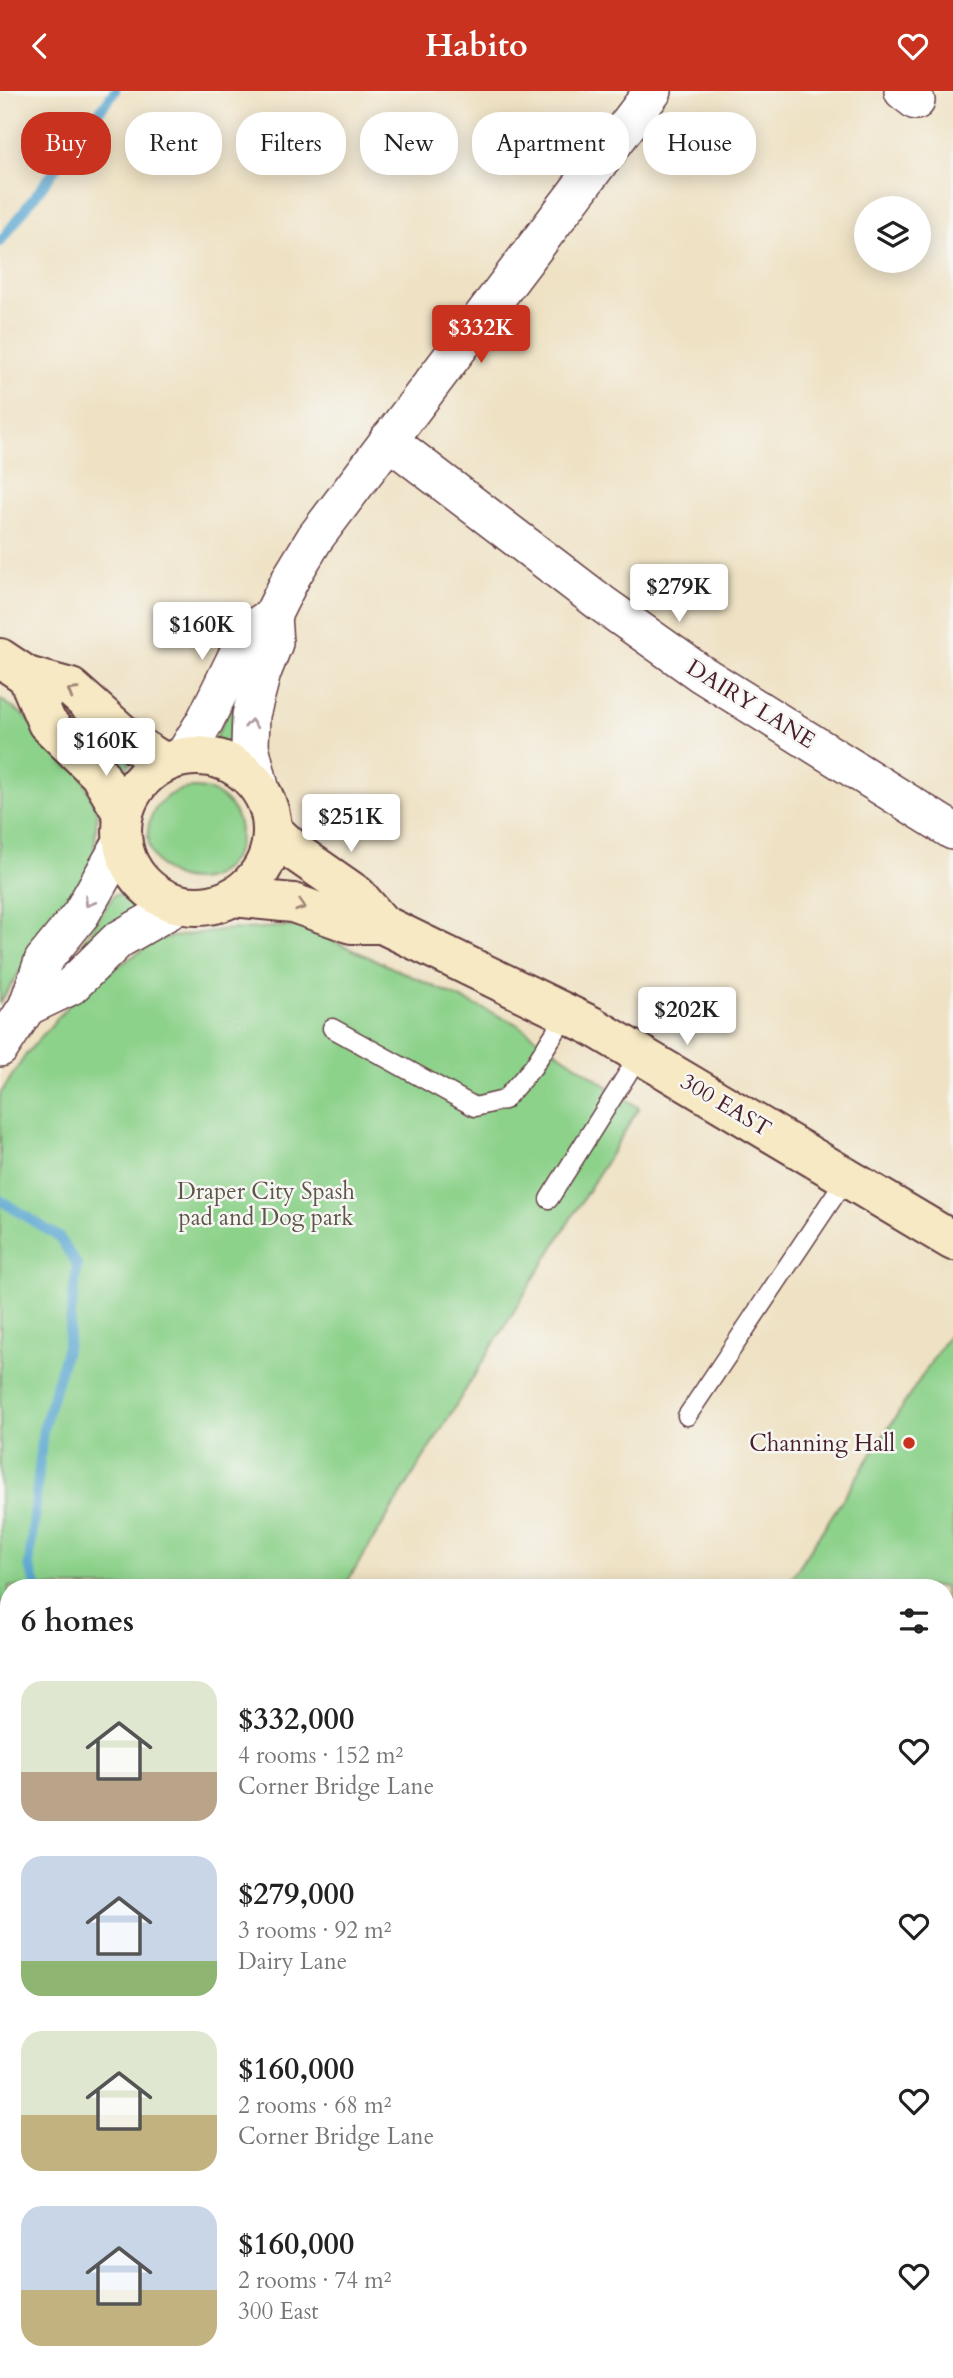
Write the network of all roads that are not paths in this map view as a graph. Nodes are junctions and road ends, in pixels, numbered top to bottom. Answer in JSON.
{"nodes":[{"id":1,"x":653,"y":91,"type":"edge"},
{"id":2,"x":388,"y":440,"type":"junction"},
{"id":3,"x":272,"y":616,"type":"junction"},
{"id":4,"x":13,"y":667,"type":"edge"},
{"id":5,"x":174,"y":760,"type":"junction"},
{"id":6,"x":261,"y":791,"type":"junction"},
{"id":7,"x":123,"y":829,"type":"junction"},
{"id":8,"x":272,"y":830,"type":"junction"},
{"id":9,"x":953,"y":831,"type":"edge"},
{"id":10,"x":233,"y":897,"type":"junction"},
{"id":11,"x":179,"y":905,"type":"junction"},
{"id":12,"x":382,"y":924,"type":"junction"},
{"id":13,"x":27,"y":1007,"type":"junction"},
{"id":14,"x":567,"y":1014,"type":"junction"},
{"id":15,"x":332,"y":1028,"type":"dead end"},
{"id":16,"x":0,"y":1048,"type":"edge"},
{"id":17,"x":640,"y":1054,"type":"junction"},
{"id":18,"x":847,"y":1177,"type":"junction"},
{"id":19,"x":549,"y":1199,"type":"dead end"},
{"id":20,"x":953,"y":1241,"type":"edge"},
{"id":21,"x":687,"y":1416,"type":"dead end"}],
"edges":[{"from":1,"to":2,"type":"street"},
{"from":2,"to":3,"type":"street"},
{"from":2,"to":9,"type":"street","name":"DAIRY LANE"},
{"from":3,"to":5,"type":"street"},
{"from":6,"to":3,"type":"street","one_way":true},
{"from":5,"to":4,"type":"main road","one_way":true},
{"from":4,"to":7,"type":"main road"},
{"from":5,"to":6,"type":"main road"},
{"from":5,"to":7,"type":"main road"},
{"from":6,"to":8,"type":"main road"},
{"from":7,"to":11,"type":"main road"},
{"from":7,"to":13,"type":"street","one_way":true},
{"from":8,"to":10,"type":"main road"},
{"from":8,"to":12,"type":"main road","name":"300 EAST"},
{"from":10,"to":11,"type":"main road"},
{"from":10,"to":12,"type":"main road","name":"300 EAST","one_way":true},
{"from":11,"to":13,"type":"street"},
{"from":12,"to":14,"type":"main road","name":"300 EAST"},
{"from":13,"to":16,"type":"street"},
{"from":14,"to":15,"type":"lane"},
{"from":14,"to":17,"type":"main road","name":"300 EAST"},
{"from":17,"to":18,"type":"main road","name":"300 EAST"},
{"from":17,"to":19,"type":"lane"},
{"from":18,"to":20,"type":"main road","name":"300 EAST"},
{"from":18,"to":21,"type":"lane"}]}
